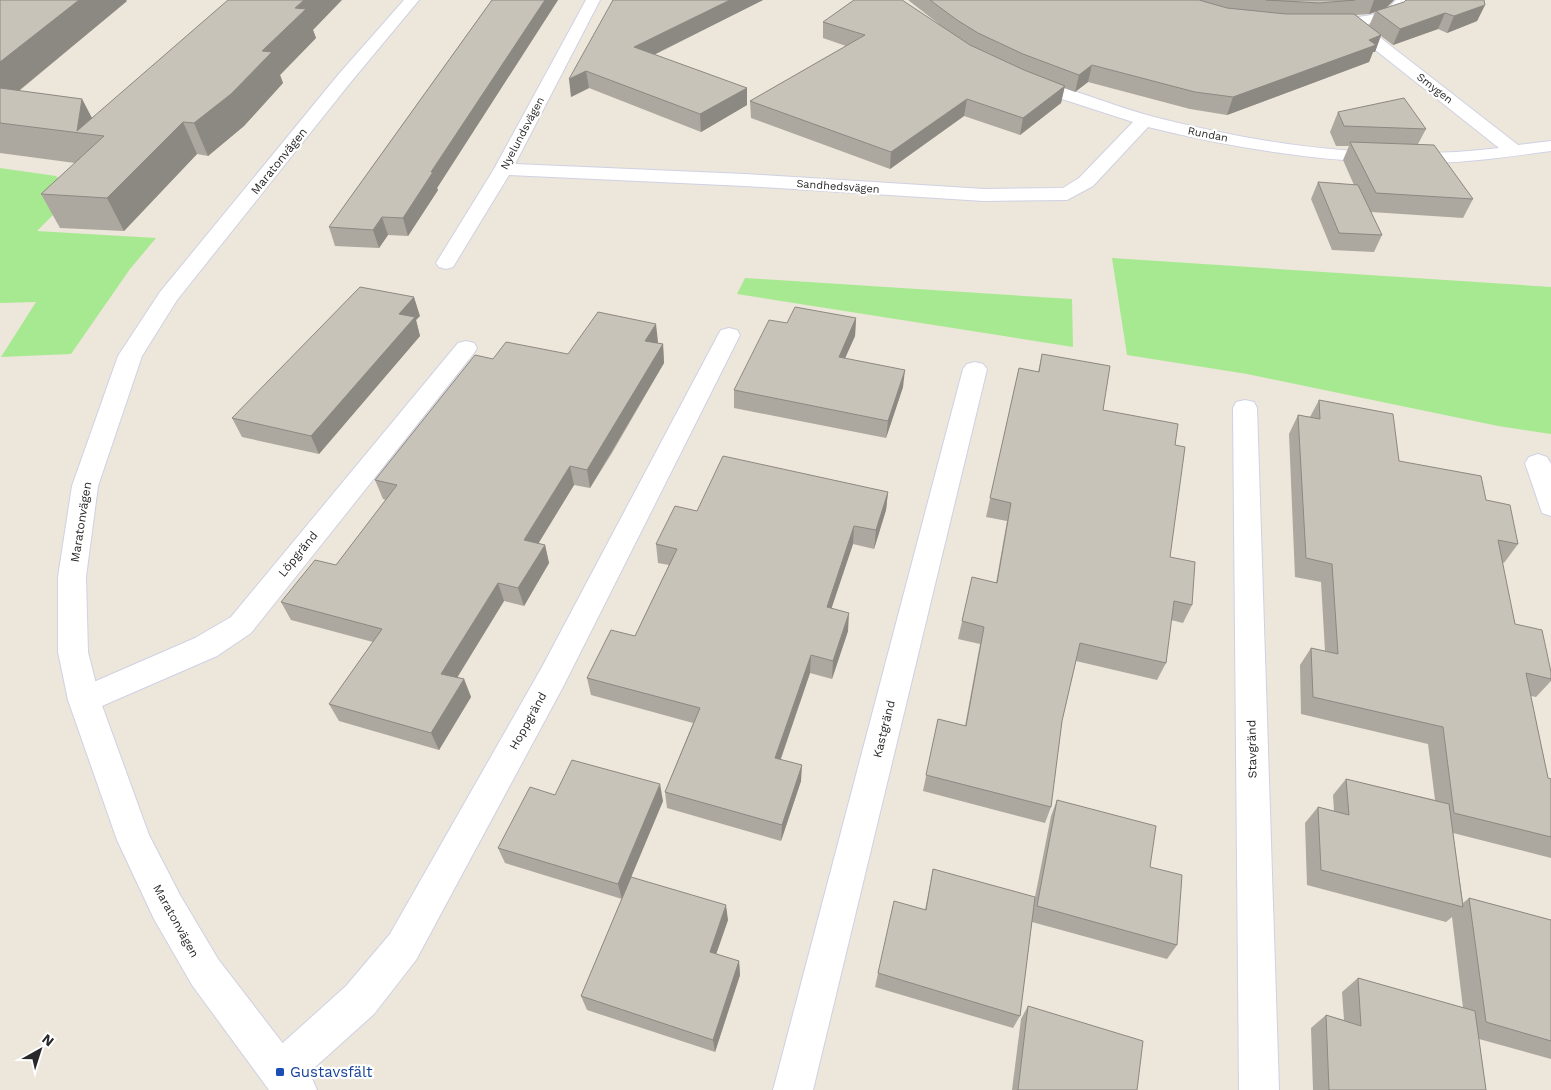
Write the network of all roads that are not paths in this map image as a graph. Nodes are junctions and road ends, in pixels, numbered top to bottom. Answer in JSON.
{"nodes":[{"id":1,"x":412,"y":0,"type":"edge"},
{"id":2,"x":593,"y":0,"type":"edge"},
{"id":3,"x":1404,"y":0,"type":"edge"},
{"id":4,"x":1353,"y":24,"type":"junction"},
{"id":5,"x":1316,"y":26,"type":"edge"},
{"id":6,"x":1016,"y":77,"type":"edge"},
{"id":7,"x":1144,"y":121,"type":"junction"},
{"id":8,"x":1551,"y":146,"type":"edge"},
{"id":9,"x":1516,"y":152,"type":"junction"},
{"id":10,"x":503,"y":169,"type":"junction"},
{"id":11,"x":446,"y":263,"type":"dead end"},
{"id":12,"x":729,"y":335,"type":"dead end"},
{"id":13,"x":466,"y":348,"type":"dead end"},
{"id":14,"x":975,"y":369,"type":"dead end"},
{"id":15,"x":1245,"y":408,"type":"dead end"},
{"id":16,"x":1538,"y":463,"type":"dead end"},
{"id":17,"x":1551,"y":506,"type":"edge"},
{"id":18,"x":84,"y":700,"type":"junction"},
{"id":19,"x":288,"y":1081,"type":"edge"},
{"id":20,"x":792,"y":1090,"type":"edge"},
{"id":21,"x":1259,"y":1090,"type":"edge"}],
"edges":[{"from":1,"to":18,"type":"street","name":"Maratonvägen"},
{"from":2,"to":10,"type":"street","name":"Nyelundsvägen"},
{"from":3,"to":4,"type":"street"},
{"from":4,"to":5,"type":"street"},
{"from":4,"to":9,"type":"street","name":"Smygen"},
{"from":6,"to":7,"type":"street","name":"Rundan"},
{"from":7,"to":9,"type":"street","name":"Rundan"},
{"from":7,"to":10,"type":"street","name":"Sandhedsvägen"},
{"from":8,"to":9,"type":"street","name":"Rundan"},
{"from":10,"to":11,"type":"street","name":"Nyelundsvägen"},
{"from":12,"to":19,"type":"street","name":"Hoppgränd"},
{"from":13,"to":18,"type":"street","name":"Löpgränd"},
{"from":14,"to":20,"type":"street","name":"Kastgränd"},
{"from":15,"to":21,"type":"street","name":"Stavgränd"},
{"from":16,"to":17,"type":"street"},
{"from":18,"to":19,"type":"street","name":"Maratonvägen"}]}
